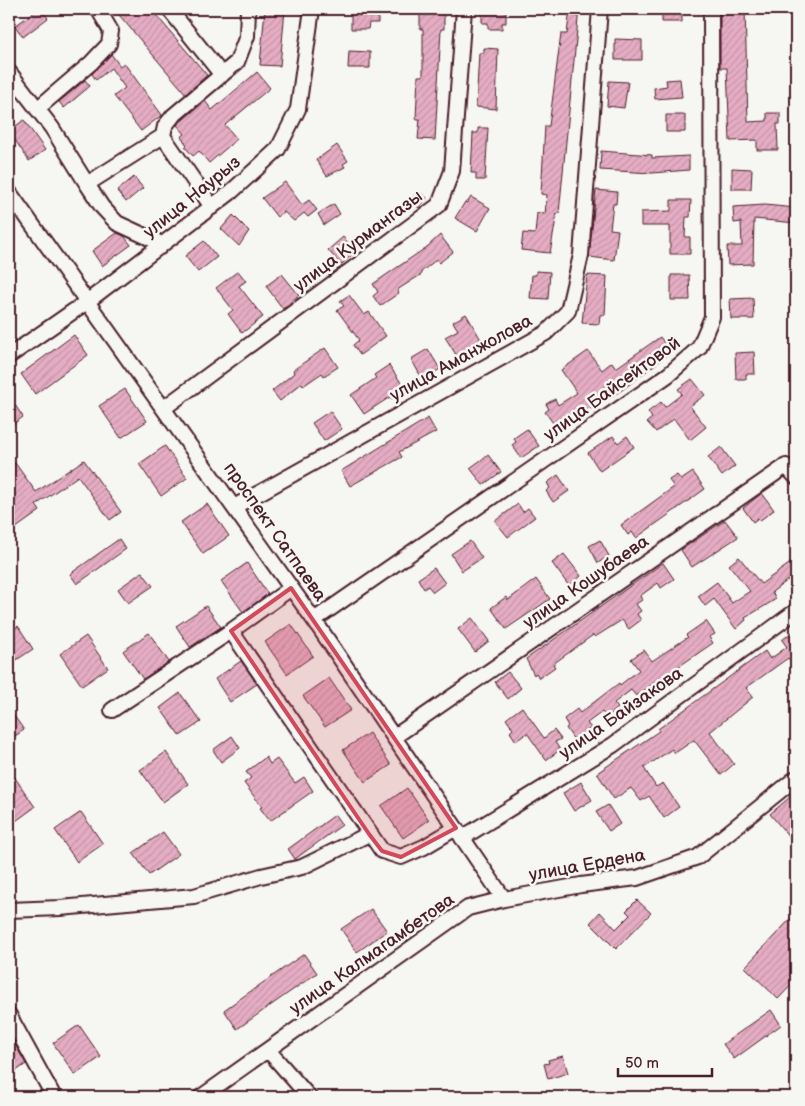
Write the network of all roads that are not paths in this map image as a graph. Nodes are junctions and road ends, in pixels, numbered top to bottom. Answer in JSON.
{"nodes":[{"id":1,"x":98,"y":9,"type":"edge"},
{"id":2,"x":169,"y":9,"type":"edge"},
{"id":3,"x":248,"y":9,"type":"edge"},
{"id":4,"x":312,"y":9,"type":"edge"},
{"id":5,"x":464,"y":9,"type":"edge"},
{"id":6,"x":600,"y":9,"type":"edge"},
{"id":7,"x":712,"y":9,"type":"edge"},
{"id":8,"x":9,"y":72,"type":"edge"},
{"id":9,"x":222,"y":75,"type":"junction"},
{"id":10,"x":37,"y":109,"type":"junction"},
{"id":11,"x":163,"y":136,"type":"junction"},
{"id":12,"x":87,"y":184,"type":"junction"},
{"id":13,"x":9,"y":192,"type":"edge"},
{"id":14,"x":212,"y":207,"type":"junction"},
{"id":15,"x":160,"y":247,"type":"junction"},
{"id":16,"x":88,"y":301,"type":"junction"},
{"id":17,"x":9,"y":356,"type":"edge"},
{"id":18,"x":164,"y":408,"type":"junction"},
{"id":19,"x":796,"y":478,"type":"edge"},
{"id":20,"x":234,"y":507,"type":"junction"},
{"id":21,"x":291,"y":588,"type":"junction"},
{"id":22,"x":796,"y":611,"type":"edge"},
{"id":23,"x":314,"y":620,"type":"junction"},
{"id":24,"x":231,"y":631,"type":"junction"},
{"id":25,"x":112,"y":710,"type":"dead end"},
{"id":26,"x":394,"y":737,"type":"junction"},
{"id":27,"x":796,"y":778,"type":"edge"},
{"id":28,"x":459,"y":833,"type":"junction"},
{"id":29,"x":369,"y":834,"type":"junction"},
{"id":30,"x":504,"y":899,"type":"junction"},
{"id":31,"x":9,"y":910,"type":"edge"},
{"id":32,"x":9,"y":1014,"type":"edge"},
{"id":33,"x":268,"y":1050,"type":"junction"},
{"id":34,"x":54,"y":1097,"type":"edge"},
{"id":35,"x":201,"y":1097,"type":"edge"},
{"id":36,"x":309,"y":1097,"type":"edge"}],
"edges":[{"from":1,"to":10,"type":"street"},
{"from":2,"to":9,"type":"street"},
{"from":3,"to":9,"type":"street"},
{"from":4,"to":14,"type":"street","name":"улица Наурыз"},
{"from":5,"to":18,"type":"street","name":"улица Курмангазы"},
{"from":6,"to":20,"type":"street","name":"улица Аманжолова"},
{"from":7,"to":23,"type":"street","name":"улица Байсейтовой"},
{"from":8,"to":10,"type":"street"},
{"from":9,"to":11,"type":"street"},
{"from":10,"to":12,"type":"street"},
{"from":11,"to":12,"type":"street"},
{"from":11,"to":14,"type":"street"},
{"from":12,"to":15,"type":"street"},
{"from":13,"to":16,"type":"street","name":"проспект Сатпаева"},
{"from":14,"to":15,"type":"street","name":"улица Наурыз"},
{"from":15,"to":16,"type":"street","name":"улица Наурыз"},
{"from":16,"to":17,"type":"street","name":"улица Наурыз"},
{"from":16,"to":18,"type":"street","name":"проспект Сатпаева"},
{"from":18,"to":20,"type":"street","name":"проспект Сатпаева"},
{"from":19,"to":26,"type":"street","name":"улица Кошубаева"},
{"from":20,"to":21,"type":"street","name":"проспект Сатпаева"},
{"from":21,"to":23,"type":"street","name":"проспект Сатпаева"},
{"from":21,"to":24,"type":"street"},
{"from":22,"to":28,"type":"street","name":"улица Байзакова"},
{"from":23,"to":26,"type":"street","name":"проспект Сатпаева"},
{"from":24,"to":25,"type":"street"},
{"from":24,"to":29,"type":"street","name":"улица Байзакова"},
{"from":26,"to":28,"type":"street","name":"проспект Сатпаева"},
{"from":27,"to":30,"type":"street","name":"улица Ердена"},
{"from":28,"to":29,"type":"street","name":"улица Байзакова"},
{"from":28,"to":30,"type":"street","name":"проспект Сатпаева"},
{"from":29,"to":31,"type":"street"},
{"from":30,"to":33,"type":"street","name":"улица Калмагамбетова"},
{"from":32,"to":34,"type":"street"},
{"from":33,"to":35,"type":"street","name":"улица Калмагамбетова"},
{"from":33,"to":36,"type":"street"}]}
